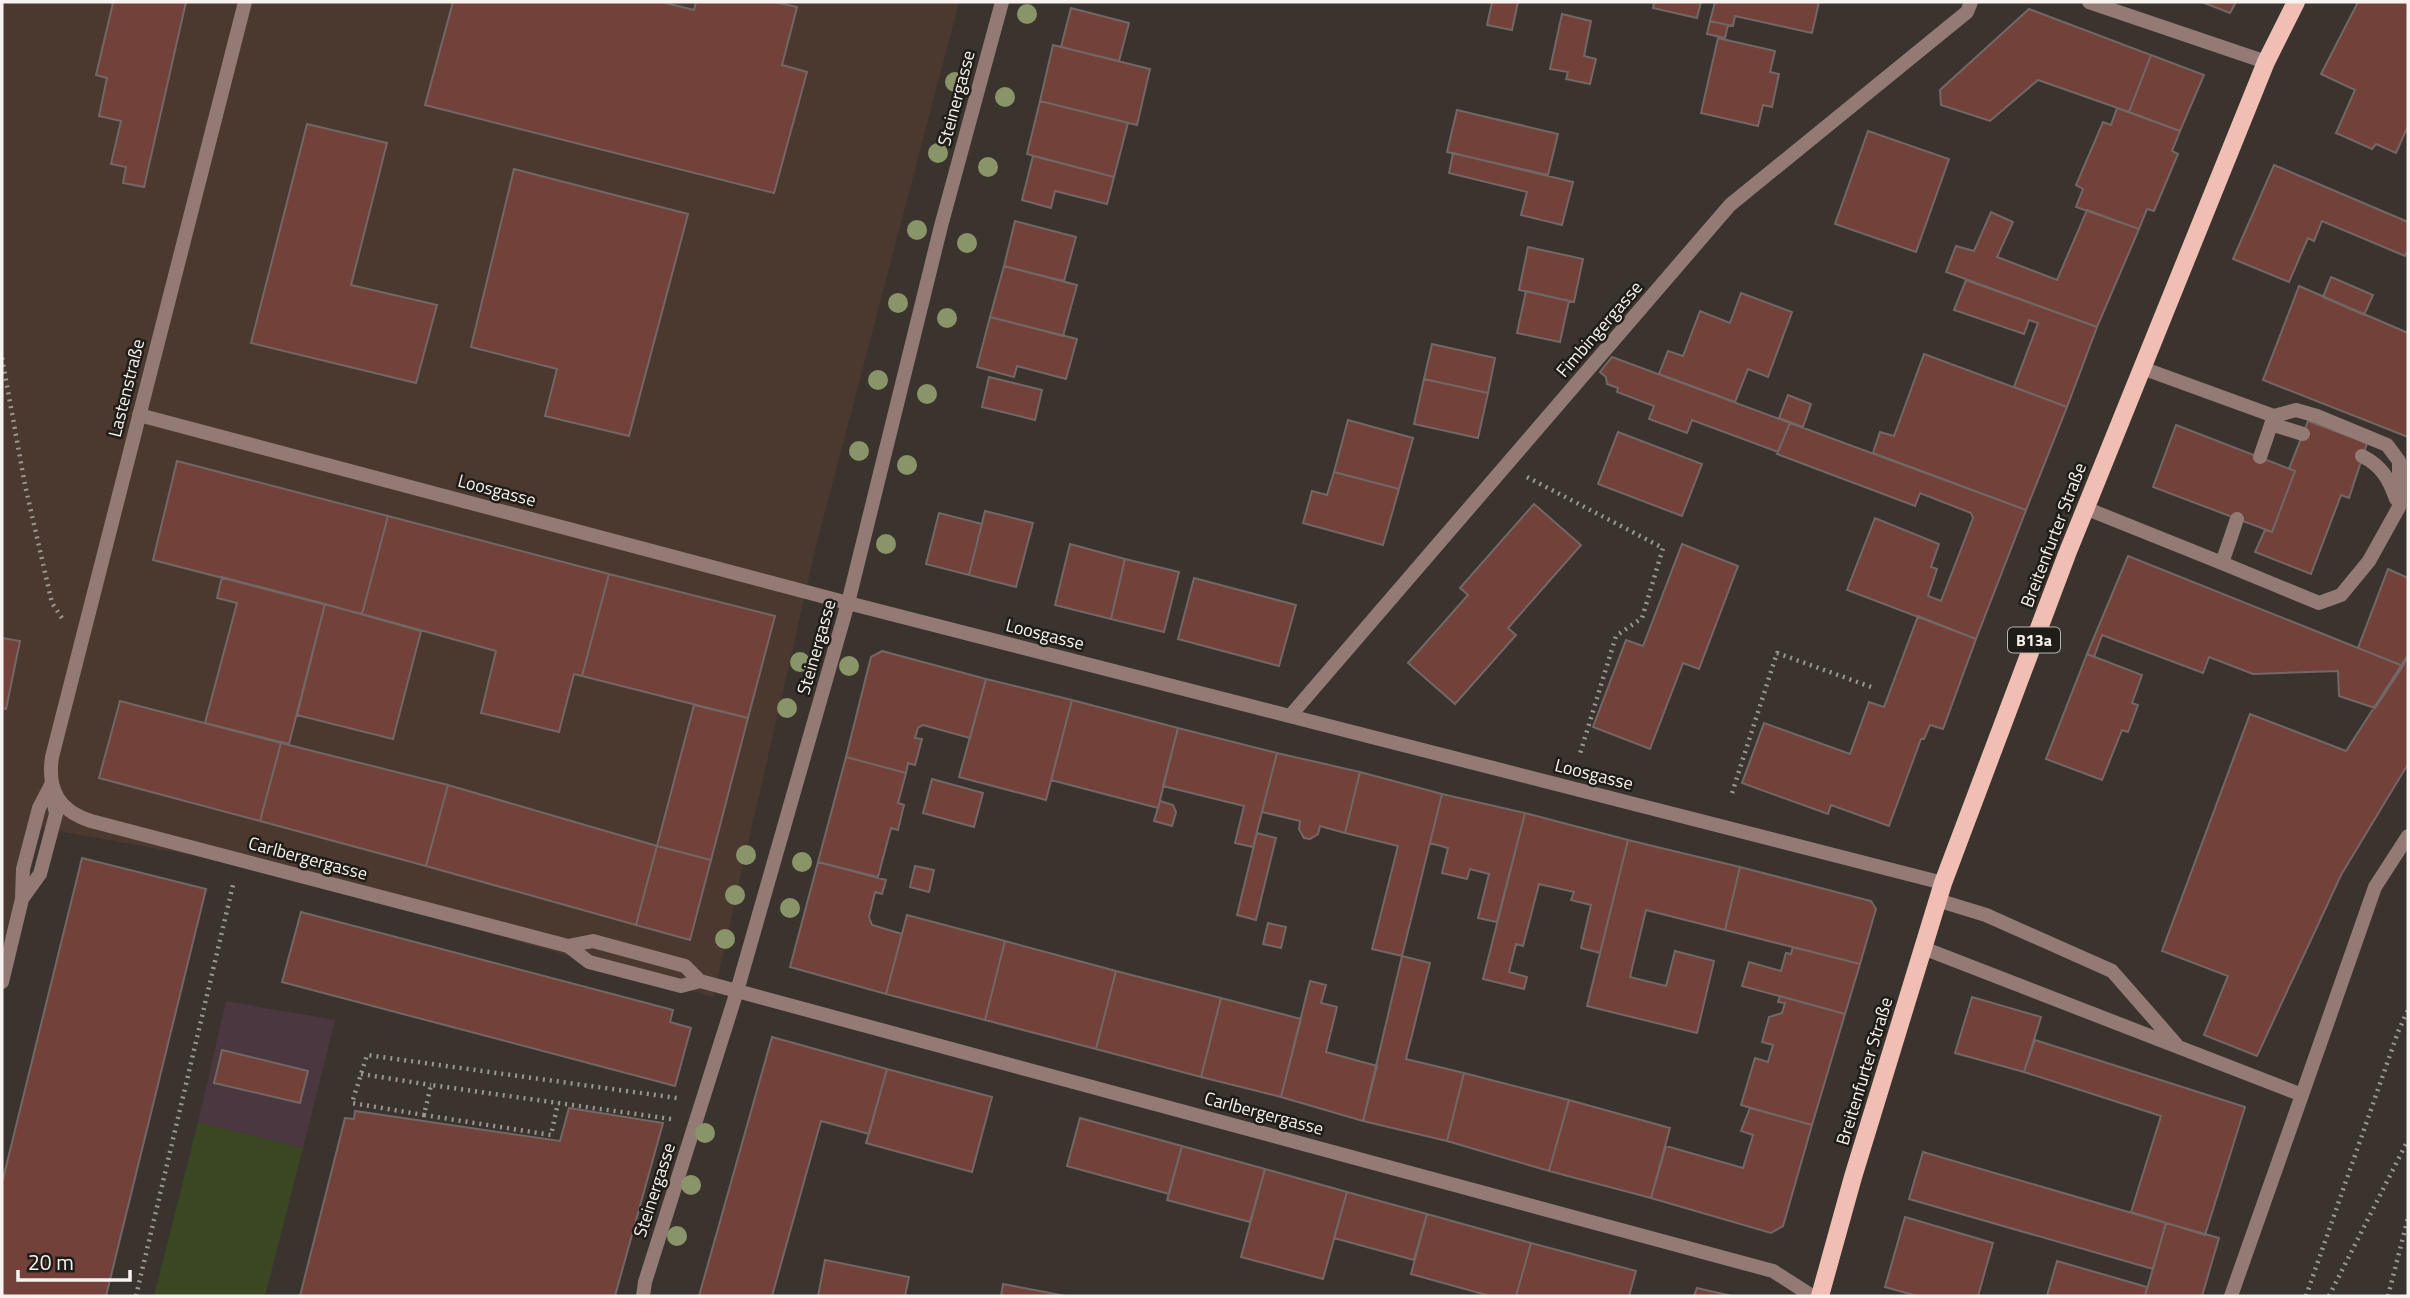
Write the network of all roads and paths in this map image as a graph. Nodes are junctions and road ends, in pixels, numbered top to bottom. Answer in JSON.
{"nodes":[{"id":1,"x":245,"y":2,"type":"edge"},
{"id":2,"x":1002,"y":2,"type":"edge"},
{"id":3,"x":1971,"y":2,"type":"edge"},
{"id":4,"x":2089,"y":2,"type":"edge"},
{"id":5,"x":2295,"y":2,"type":"edge"},
{"id":6,"x":2266,"y":62,"type":"junction"},
{"id":7,"x":2,"y":358,"type":"edge"},
{"id":8,"x":2142,"y":368,"type":"junction"},
{"id":9,"x":139,"y":415,"type":"junction"},
{"id":10,"x":2272,"y":420,"type":"junction"},
{"id":11,"x":2303,"y":435,"type":"dead end"},
{"id":12,"x":2362,"y":456,"type":"dead end"},
{"id":13,"x":2260,"y":457,"type":"dead end"},
{"id":14,"x":1511,"y":461,"type":"junction"},
{"id":15,"x":2399,"y":507,"type":"junction"},
{"id":16,"x":2085,"y":508,"type":"junction"},
{"id":17,"x":2238,"y":519,"type":"dead end"},
{"id":18,"x":2222,"y":563,"type":"junction"},
{"id":19,"x":848,"y":603,"type":"junction"},
{"id":20,"x":80,"y":646,"type":"junction"},
{"id":21,"x":1874,"y":688,"type":"dead end"},
{"id":22,"x":1290,"y":716,"type":"junction"},
{"id":23,"x":1579,"y":757,"type":"dead end"},
{"id":24,"x":51,"y":785,"type":"junction"},
{"id":25,"x":1732,"y":793,"type":"dead end"},
{"id":26,"x":2408,"y":836,"type":"edge"},
{"id":27,"x":239,"y":859,"type":"junction"},
{"id":28,"x":1940,"y":891,"type":"junction"},
{"id":29,"x":568,"y":946,"type":"junction"},
{"id":30,"x":1923,"y":948,"type":"junction"},
{"id":31,"x":700,"y":981,"type":"junction"},
{"id":32,"x":2,"y":982,"type":"edge"},
{"id":33,"x":737,"y":991,"type":"junction"},
{"id":34,"x":2408,"y":1010,"type":"edge"},
{"id":35,"x":2178,"y":1046,"type":"junction"},
{"id":36,"x":361,"y":1074,"type":"junction"},
{"id":37,"x":431,"y":1085,"type":"junction"},
{"id":38,"x":2302,"y":1095,"type":"junction"},
{"id":39,"x":558,"y":1103,"type":"junction"},
{"id":40,"x":699,"y":1112,"type":"junction"},
{"id":41,"x":424,"y":1115,"type":"junction"},
{"id":42,"x":2408,"y":1140,"type":"edge"},
{"id":43,"x":2408,"y":1218,"type":"edge"},
{"id":44,"x":136,"y":1296,"type":"edge"},
{"id":45,"x":643,"y":1296,"type":"edge"},
{"id":46,"x":1812,"y":1296,"type":"edge"},
{"id":47,"x":1820,"y":1296,"type":"edge"},
{"id":48,"x":2231,"y":1296,"type":"edge"},
{"id":49,"x":2306,"y":1296,"type":"edge"},
{"id":50,"x":2329,"y":1296,"type":"edge"},
{"id":51,"x":2389,"y":1296,"type":"edge"}],
"edges":[{"from":1,"to":9,"type":"street","name":"Lastenstraße"},
{"from":2,"to":19,"type":"street","name":"Steinergasse"},
{"from":3,"to":14,"type":"street","name":"Fimbingergasse"},
{"from":4,"to":6,"type":"street"},
{"from":5,"to":6,"type":"main road","name":"Breitenfurter Straße","number":"B13a"},
{"from":6,"to":8,"type":"main road","name":"Breitenfurter Straße","number":"B13a"},
{"from":7,"to":20,"type":"path"},
{"from":8,"to":10,"type":"street"},
{"from":8,"to":16,"type":"main road","name":"Breitenfurter Straße","number":"B13a"},
{"from":9,"to":19,"type":"street","name":"Loosgasse"},
{"from":9,"to":20,"type":"street","name":"Lastenstraße"},
{"from":10,"to":11,"type":"street"},
{"from":10,"to":13,"type":"street"},
{"from":10,"to":15,"type":"street"},
{"from":12,"to":15,"type":"street"},
{"from":14,"to":22,"type":"street","name":"Fimbingergasse"},
{"from":14,"to":23,"type":"path"},
{"from":15,"to":18,"type":"street"},
{"from":16,"to":18,"type":"street"},
{"from":16,"to":28,"type":"main road","name":"Breitenfurter Straße","number":"B13a"},
{"from":17,"to":18,"type":"street"},
{"from":19,"to":22,"type":"street","name":"Loosgasse"},
{"from":19,"to":33,"type":"street","name":"Steinergasse"},
{"from":20,"to":24,"type":"street","name":"Lastenstraße"},
{"from":21,"to":25,"type":"path"},
{"from":22,"to":28,"type":"street","name":"Loosgasse"},
{"from":24,"to":27,"type":"street","name":"Carlbergergasse"},
{"from":24,"to":32,"type":"street","name":"Lastenstraße"},
{"from":26,"to":38,"type":"street"},
{"from":27,"to":29,"type":"street","name":"Carlbergergasse"},
{"from":27,"to":44,"type":"path"},
{"from":28,"to":30,"type":"main road","name":"Breitenfurter Straße","number":"B13a"},
{"from":28,"to":35,"type":"street","name":"Loosgasse"},
{"from":29,"to":31,"type":"street","name":"Carlbergergasse"},
{"from":29,"to":31,"type":"street","name":"Carlbergergasse"},
{"from":30,"to":35,"type":"street"},
{"from":30,"to":47,"type":"main road","name":"Breitenfurter Straße","number":"B13a"},
{"from":31,"to":33,"type":"street","name":"Carlbergergasse"},
{"from":33,"to":40,"type":"street","name":"Steinergasse"},
{"from":33,"to":46,"type":"street","name":"Carlbergergasse"},
{"from":34,"to":49,"type":"path"},
{"from":35,"to":38,"type":"street"},
{"from":36,"to":37,"type":"path"},
{"from":36,"to":40,"type":"path"},
{"from":36,"to":41,"type":"path"},
{"from":37,"to":39,"type":"path"},
{"from":37,"to":41,"type":"path"},
{"from":38,"to":48,"type":"street"},
{"from":39,"to":40,"type":"path"},
{"from":39,"to":41,"type":"path"},
{"from":40,"to":45,"type":"street","name":"Steinergasse"},
{"from":42,"to":50,"type":"path"},
{"from":43,"to":51,"type":"path"}]}
